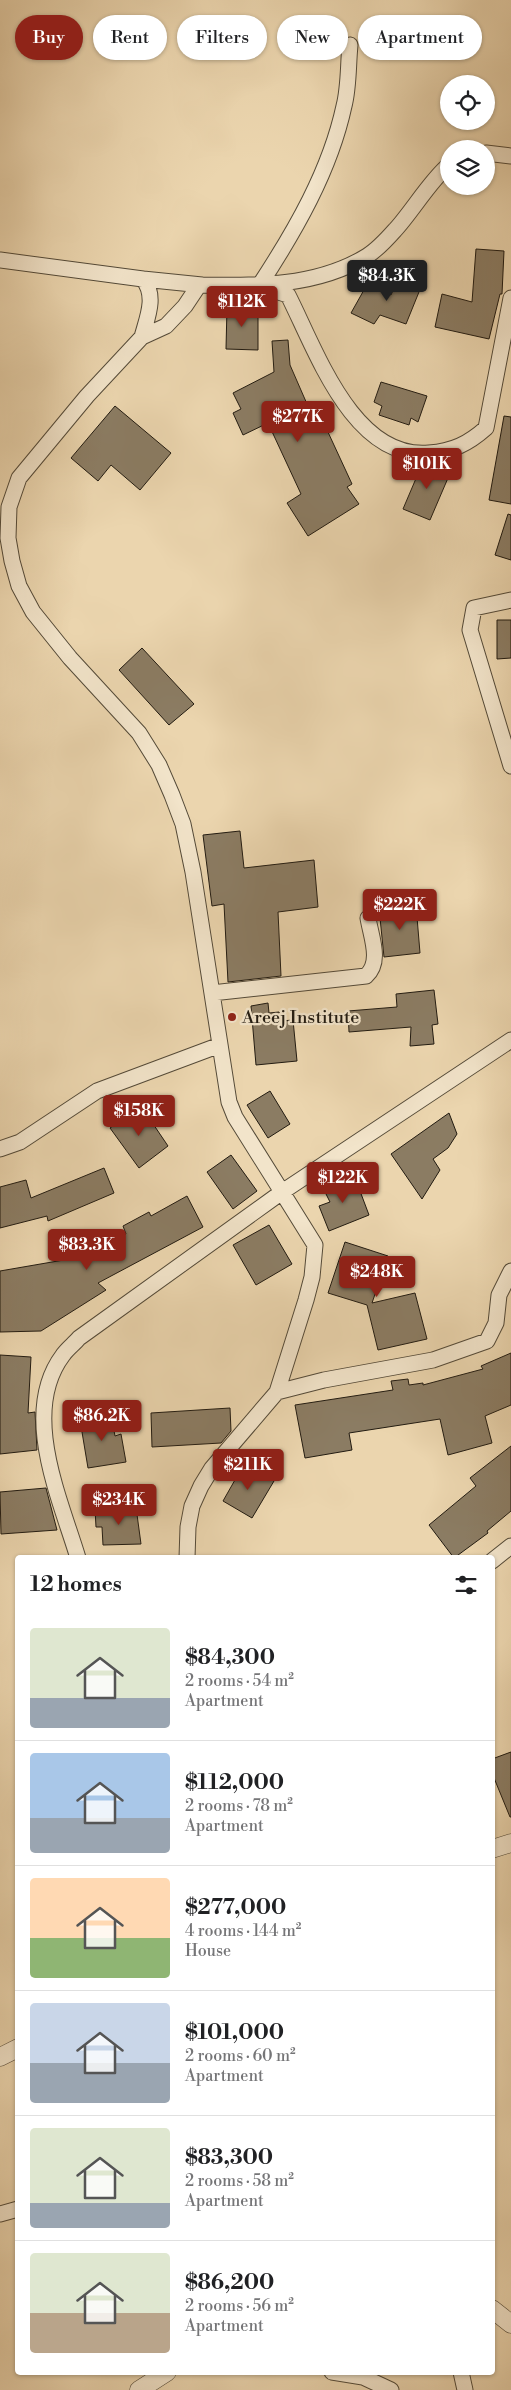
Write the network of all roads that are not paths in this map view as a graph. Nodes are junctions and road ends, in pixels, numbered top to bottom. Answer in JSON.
{"nodes":[{"id":1,"x":350,"y":45,"type":"dead end"},
{"id":2,"x":495,"y":154,"type":"edge"},
{"id":3,"x":511,"y":156,"type":"edge"},
{"id":4,"x":440,"y":176,"type":"edge"},
{"id":5,"x":0,"y":260,"type":"edge"},
{"id":6,"x":143,"y":279,"type":"junction"},
{"id":7,"x":202,"y":285,"type":"junction"},
{"id":8,"x":259,"y":286,"type":"junction"},
{"id":9,"x":511,"y":298,"type":"edge"},
{"id":10,"x":142,"y":337,"type":"junction"},
{"id":11,"x":511,"y":600,"type":"edge"},
{"id":12,"x":511,"y":766,"type":"edge"},
{"id":13,"x":368,"y":918,"type":"dead end"},
{"id":14,"x":212,"y":993,"type":"junction"},
{"id":15,"x":511,"y":1040,"type":"edge"},
{"id":16,"x":220,"y":1045,"type":"junction"},
{"id":17,"x":0,"y":1149,"type":"edge"},
{"id":18,"x":282,"y":1192,"type":"junction"},
{"id":19,"x":511,"y":1271,"type":"edge"},
{"id":20,"x":277,"y":1392,"type":"junction"},
{"id":21,"x":511,"y":1546,"type":"edge"},
{"id":22,"x":77,"y":1555,"type":"edge"},
{"id":23,"x":187,"y":1555,"type":"edge"},
{"id":24,"x":495,"y":1559,"type":"edge"},
{"id":25,"x":511,"y":1842,"type":"edge"},
{"id":26,"x":495,"y":1848,"type":"edge"},
{"id":27,"x":15,"y":2050,"type":"edge"},
{"id":28,"x":0,"y":2057,"type":"edge"},
{"id":29,"x":15,"y":2211,"type":"edge"},
{"id":30,"x":0,"y":2214,"type":"edge"},
{"id":31,"x":495,"y":2311,"type":"edge"},
{"id":32,"x":511,"y":2324,"type":"edge"},
{"id":33,"x":162,"y":2375,"type":"edge"},
{"id":34,"x":351,"y":2375,"type":"edge"},
{"id":35,"x":462,"y":2375,"type":"edge"},
{"id":36,"x":139,"y":2390,"type":"edge"},
{"id":37,"x":391,"y":2390,"type":"edge"},
{"id":38,"x":464,"y":2390,"type":"edge"}],
"edges":[{"from":1,"to":8,"type":"street"},
{"from":2,"to":3,"type":"street"},
{"from":4,"to":8,"type":"street"},
{"from":5,"to":6,"type":"street"},
{"from":6,"to":7,"type":"street"},
{"from":6,"to":10,"type":"street"},
{"from":7,"to":8,"type":"street"},
{"from":7,"to":10,"type":"street"},
{"from":8,"to":9,"type":"street"},
{"from":10,"to":14,"type":"street"},
{"from":11,"to":12,"type":"street"},
{"from":13,"to":14,"type":"street"},
{"from":14,"to":16,"type":"street"},
{"from":15,"to":18,"type":"street"},
{"from":16,"to":17,"type":"street"},
{"from":16,"to":18,"type":"street"},
{"from":18,"to":20,"type":"street"},
{"from":18,"to":22,"type":"street"},
{"from":19,"to":20,"type":"street"},
{"from":20,"to":23,"type":"street"},
{"from":21,"to":24,"type":"street"},
{"from":25,"to":26,"type":"street"},
{"from":27,"to":28,"type":"street"},
{"from":29,"to":30,"type":"street"},
{"from":31,"to":32,"type":"street"},
{"from":33,"to":36,"type":"street"},
{"from":34,"to":37,"type":"street"},
{"from":35,"to":38,"type":"street"}]}
